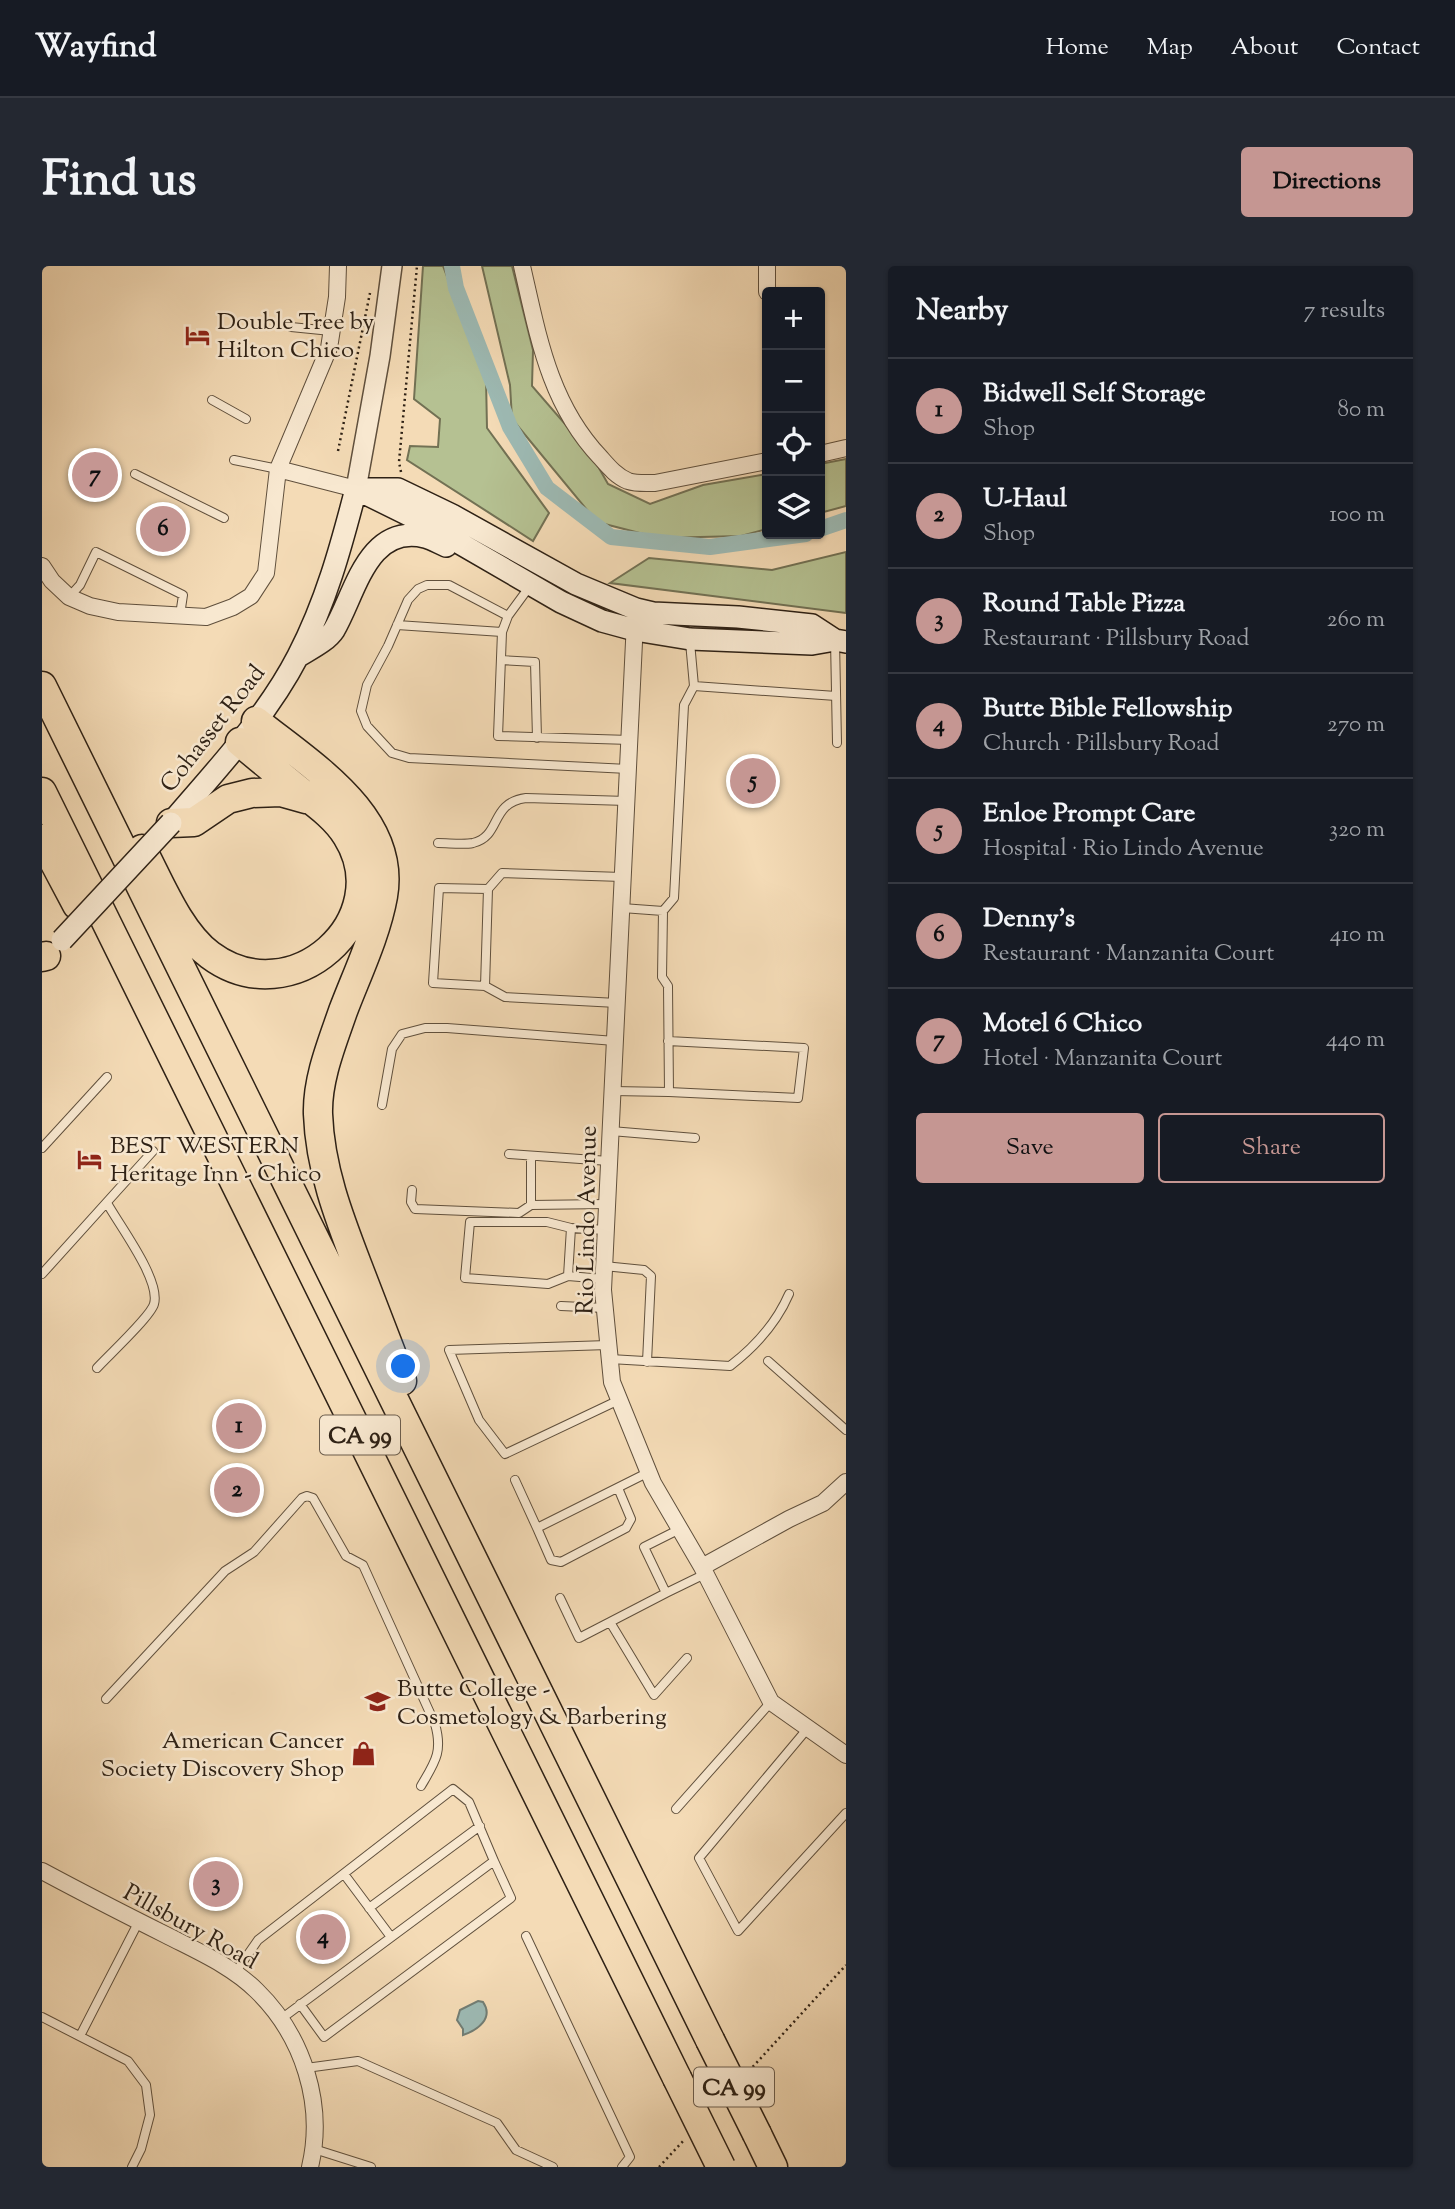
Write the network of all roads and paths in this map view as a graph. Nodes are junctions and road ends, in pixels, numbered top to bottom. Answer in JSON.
{"nodes":[{"id":1,"x":338,"y":266,"type":"edge"},
{"id":2,"x":392,"y":266,"type":"edge"},
{"id":3,"x":417,"y":266,"type":"edge"},
{"id":4,"x":522,"y":266,"type":"edge"},
{"id":5,"x":767,"y":266,"type":"edge"},
{"id":6,"x":767,"y":287,"type":"edge"},
{"id":7,"x":370,"y":292,"type":"dead end"},
{"id":8,"x":291,"y":327,"type":"dead end"},
{"id":9,"x":331,"y":331,"type":"junction"},
{"id":10,"x":212,"y":400,"type":"dead end"},
{"id":11,"x":246,"y":419,"type":"dead end"},
{"id":12,"x":846,"y":447,"type":"edge"},
{"id":13,"x":338,"y":451,"type":"dead end"},
{"id":14,"x":825,"y":453,"type":"edge"},
{"id":15,"x":234,"y":460,"type":"dead end"},
{"id":16,"x":762,"y":462,"type":"edge"},
{"id":17,"x":278,"y":469,"type":"junction"},
{"id":18,"x":401,"y":473,"type":"dead end"},
{"id":19,"x":135,"y":474,"type":"dead end"},
{"id":20,"x":356,"y":489,"type":"junction"},
{"id":21,"x":224,"y":518,"type":"dead end"},
{"id":22,"x":493,"y":562,"type":"junction"},
{"id":23,"x":42,"y":566,"type":"edge"},
{"id":24,"x":530,"y":585,"type":"junction"},
{"id":25,"x":69,"y":597,"type":"junction"},
{"id":26,"x":180,"y":615,"type":"junction"},
{"id":27,"x":508,"y":616,"type":"junction"},
{"id":28,"x":636,"y":620,"type":"junction"},
{"id":29,"x":397,"y":625,"type":"junction"},
{"id":30,"x":502,"y":632,"type":"junction"},
{"id":31,"x":690,"y":639,"type":"junction"},
{"id":32,"x":841,"y":641,"type":"edge"},
{"id":33,"x":298,"y":658,"type":"junction"},
{"id":34,"x":501,"y":660,"type":"junction"},
{"id":35,"x":695,"y":686,"type":"junction"},
{"id":36,"x":44,"y":691,"type":"edge"},
{"id":37,"x":836,"y":696,"type":"junction"},
{"id":38,"x":836,"y":725,"type":"junction"},
{"id":39,"x":846,"y":726,"type":"edge"},
{"id":40,"x":248,"y":732,"type":"junction"},
{"id":41,"x":537,"y":738,"type":"junction"},
{"id":42,"x":630,"y":740,"type":"junction"},
{"id":43,"x":837,"y":743,"type":"dead end"},
{"id":44,"x":628,"y":769,"type":"junction"},
{"id":45,"x":42,"y":792,"type":"edge"},
{"id":46,"x":312,"y":801,"type":"junction"},
{"id":47,"x":627,"y":801,"type":"junction"},
{"id":48,"x":171,"y":823,"type":"junction"},
{"id":49,"x":42,"y":839,"type":"edge"},
{"id":50,"x":438,"y":843,"type":"dead end"},
{"id":51,"x":623,"y":877,"type":"junction"},
{"id":52,"x":488,"y":889,"type":"junction"},
{"id":53,"x":621,"y":908,"type":"junction"},
{"id":54,"x":663,"y":911,"type":"junction"},
{"id":55,"x":48,"y":953,"type":"edge"},
{"id":56,"x":485,"y":986,"type":"junction"},
{"id":57,"x":617,"y":1003,"type":"junction"},
{"id":58,"x":615,"y":1041,"type":"junction"},
{"id":59,"x":668,"y":1041,"type":"junction"},
{"id":60,"x":107,"y":1077,"type":"dead end"},
{"id":61,"x":613,"y":1091,"type":"junction"},
{"id":62,"x":669,"y":1092,"type":"junction"},
{"id":63,"x":382,"y":1105,"type":"dead end"},
{"id":64,"x":611,"y":1131,"type":"junction"},
{"id":65,"x":695,"y":1138,"type":"dead end"},
{"id":66,"x":212,"y":1139,"type":"junction"},
{"id":67,"x":42,"y":1148,"type":"edge"},
{"id":68,"x":153,"y":1151,"type":"dead end"},
{"id":69,"x":509,"y":1154,"type":"dead end"},
{"id":70,"x":530,"y":1156,"type":"junction"},
{"id":71,"x":609,"y":1161,"type":"junction"},
{"id":72,"x":412,"y":1190,"type":"dead end"},
{"id":73,"x":107,"y":1203,"type":"junction"},
{"id":74,"x":607,"y":1204,"type":"junction"},
{"id":75,"x":531,"y":1205,"type":"junction"},
{"id":76,"x":504,"y":1218,"type":"junction"},
{"id":77,"x":571,"y":1228,"type":"junction"},
{"id":78,"x":606,"y":1230,"type":"junction"},
{"id":79,"x":604,"y":1273,"type":"junction"},
{"id":80,"x":42,"y":1274,"type":"edge"},
{"id":81,"x":568,"y":1276,"type":"junction"},
{"id":82,"x":789,"y":1294,"type":"dead end"},
{"id":83,"x":561,"y":1306,"type":"dead end"},
{"id":84,"x":604,"y":1308,"type":"junction"},
{"id":85,"x":609,"y":1352,"type":"junction"},
{"id":86,"x":768,"y":1361,"type":"dead end"},
{"id":87,"x":647,"y":1362,"type":"junction"},
{"id":88,"x":97,"y":1368,"type":"dead end"},
{"id":89,"x":619,"y":1400,"type":"junction"},
{"id":90,"x":846,"y":1430,"type":"edge"},
{"id":91,"x":415,"y":1444,"type":"junction"},
{"id":92,"x":649,"y":1472,"type":"junction"},
{"id":93,"x":514,"y":1480,"type":"dead end"},
{"id":94,"x":845,"y":1484,"type":"edge"},
{"id":95,"x":618,"y":1488,"type":"junction"},
{"id":96,"x":537,"y":1528,"type":"junction"},
{"id":97,"x":680,"y":1529,"type":"junction"},
{"id":98,"x":704,"y":1570,"type":"junction"},
{"id":99,"x":666,"y":1593,"type":"junction"},
{"id":100,"x":560,"y":1598,"type":"dead end"},
{"id":101,"x":610,"y":1622,"type":"junction"},
{"id":102,"x":687,"y":1658,"type":"dead end"},
{"id":103,"x":106,"y":1699,"type":"dead end"},
{"id":104,"x":771,"y":1703,"type":"junction"},
{"id":105,"x":808,"y":1728,"type":"junction"},
{"id":106,"x":846,"y":1755,"type":"edge"},
{"id":107,"x":421,"y":1786,"type":"dead end"},
{"id":108,"x":676,"y":1810,"type":"dead end"},
{"id":109,"x":846,"y":1813,"type":"edge"},
{"id":110,"x":480,"y":1826,"type":"junction"},
{"id":111,"x":494,"y":1861,"type":"junction"},
{"id":112,"x":42,"y":1871,"type":"edge"},
{"id":113,"x":344,"y":1874,"type":"junction"},
{"id":114,"x":369,"y":1908,"type":"junction"},
{"id":115,"x":139,"y":1922,"type":"junction"},
{"id":116,"x":526,"y":1936,"type":"dead end"},
{"id":117,"x":391,"y":1937,"type":"junction"},
{"id":118,"x":846,"y":1965,"type":"edge"},
{"id":119,"x":234,"y":1973,"type":"junction"},
{"id":120,"x":300,"y":2004,"type":"junction"},
{"id":121,"x":42,"y":2017,"type":"edge"},
{"id":122,"x":281,"y":2019,"type":"junction"},
{"id":123,"x":79,"y":2036,"type":"junction"},
{"id":124,"x":306,"y":2068,"type":"junction"},
{"id":125,"x":740,"y":2080,"type":"dead end"},
{"id":126,"x":686,"y":2138,"type":"dead end"},
{"id":127,"x":314,"y":2149,"type":"junction"},
{"id":128,"x":132,"y":2167,"type":"edge"},
{"id":129,"x":310,"y":2167,"type":"edge"},
{"id":130,"x":371,"y":2167,"type":"edge"},
{"id":131,"x":553,"y":2167,"type":"edge"},
{"id":132,"x":622,"y":2167,"type":"edge"},
{"id":133,"x":659,"y":2167,"type":"edge"},
{"id":134,"x":721,"y":2167,"type":"edge"},
{"id":135,"x":774,"y":2167,"type":"edge"}],
"edges":[{"from":1,"to":9,"type":"street"},
{"from":2,"to":20,"type":"street"},
{"from":3,"to":18,"type":"path"},
{"from":4,"to":16,"type":"street"},
{"from":5,"to":6,"type":"street"},
{"from":7,"to":13,"type":"path"},
{"from":8,"to":9,"type":"lane"},
{"from":9,"to":17,"type":"street"},
{"from":10,"to":11,"type":"lane"},
{"from":12,"to":14,"type":"street"},
{"from":15,"to":17,"type":"lane"},
{"from":17,"to":20,"type":"street"},
{"from":17,"to":26,"type":"street"},
{"from":19,"to":21,"type":"lane"},
{"from":20,"to":22,"type":"main road"},
{"from":20,"to":28,"type":"main road"},
{"from":20,"to":33,"type":"main road","name":"Cohasset Road"},
{"from":22,"to":24,"type":"main road"},
{"from":22,"to":33,"type":"main road"},
{"from":23,"to":25,"type":"street"},
{"from":24,"to":27,"type":"lane"},
{"from":24,"to":28,"type":"main road"},
{"from":25,"to":26,"type":"street"},
{"from":25,"to":26,"type":"lane"},
{"from":27,"to":29,"type":"lane"},
{"from":27,"to":30,"type":"lane"},
{"from":28,"to":31,"type":"main road"},
{"from":28,"to":32,"type":"main road"},
{"from":28,"to":42,"type":"street","name":"Rio Lindo Avenue"},
{"from":29,"to":30,"type":"lane"},
{"from":29,"to":44,"type":"lane"},
{"from":30,"to":34,"type":"lane"},
{"from":31,"to":32,"type":"main road"},
{"from":31,"to":35,"type":"lane"},
{"from":32,"to":37,"type":"lane"},
{"from":33,"to":40,"type":"main road","name":"Cohasset Road"},
{"from":34,"to":41,"type":"lane"},
{"from":34,"to":41,"type":"lane"},
{"from":35,"to":37,"type":"lane"},
{"from":35,"to":54,"type":"lane"},
{"from":36,"to":46,"type":"highway"},
{"from":36,"to":91,"type":"highway","number":"CA 99"},
{"from":37,"to":38,"type":"lane"},
{"from":38,"to":39,"type":"lane"},
{"from":38,"to":43,"type":"lane"},
{"from":40,"to":46,"type":"highway"},
{"from":40,"to":48,"type":"main road","name":"Cohasset Road"},
{"from":40,"to":91,"type":"highway"},
{"from":41,"to":42,"type":"lane"},
{"from":42,"to":44,"type":"street","name":"Rio Lindo Avenue"},
{"from":44,"to":47,"type":"street","name":"Rio Lindo Avenue"},
{"from":45,"to":66,"type":"highway","number":"CA 99"},
{"from":46,"to":48,"type":"highway"},
{"from":47,"to":50,"type":"lane"},
{"from":47,"to":51,"type":"street","name":"Rio Lindo Avenue"},
{"from":48,"to":55,"type":"main road","name":"Cohasset Road","bridge":true},
{"from":49,"to":66,"type":"highway"},
{"from":51,"to":52,"type":"lane"},
{"from":51,"to":53,"type":"street","name":"Rio Lindo Avenue"},
{"from":52,"to":56,"type":"lane"},
{"from":52,"to":56,"type":"lane"},
{"from":53,"to":54,"type":"lane"},
{"from":53,"to":57,"type":"street","name":"Rio Lindo Avenue"},
{"from":54,"to":59,"type":"lane"},
{"from":56,"to":57,"type":"lane"},
{"from":57,"to":58,"type":"street","name":"Rio Lindo Avenue"},
{"from":58,"to":61,"type":"street","name":"Rio Lindo Avenue"},
{"from":58,"to":63,"type":"lane"},
{"from":59,"to":62,"type":"lane"},
{"from":59,"to":62,"type":"lane"},
{"from":60,"to":67,"type":"lane"},
{"from":61,"to":62,"type":"lane"},
{"from":61,"to":64,"type":"street","name":"Rio Lindo Avenue"},
{"from":64,"to":65,"type":"lane"},
{"from":64,"to":71,"type":"street","name":"Rio Lindo Avenue"},
{"from":66,"to":134,"type":"highway","number":"CA 99","bridge":true},
{"from":68,"to":73,"type":"lane"},
{"from":69,"to":70,"type":"lane"},
{"from":70,"to":71,"type":"lane"},
{"from":70,"to":75,"type":"lane"},
{"from":71,"to":74,"type":"street","name":"Rio Lindo Avenue"},
{"from":72,"to":76,"type":"lane"},
{"from":73,"to":80,"type":"lane"},
{"from":73,"to":88,"type":"lane"},
{"from":74,"to":75,"type":"lane"},
{"from":74,"to":78,"type":"street","name":"Rio Lindo Avenue"},
{"from":75,"to":76,"type":"lane"},
{"from":76,"to":77,"type":"lane"},
{"from":76,"to":81,"type":"lane"},
{"from":77,"to":78,"type":"lane"},
{"from":77,"to":81,"type":"lane"},
{"from":78,"to":79,"type":"street","name":"Rio Lindo Avenue"},
{"from":79,"to":81,"type":"lane"},
{"from":79,"to":84,"type":"street","name":"Rio Lindo Avenue"},
{"from":79,"to":87,"type":"lane"},
{"from":82,"to":87,"type":"lane"},
{"from":83,"to":84,"type":"lane"},
{"from":84,"to":85,"type":"street","name":"Rio Lindo Avenue"},
{"from":85,"to":87,"type":"lane"},
{"from":85,"to":89,"type":"street","name":"Rio Lindo Avenue"},
{"from":85,"to":89,"type":"lane"},
{"from":86,"to":90,"type":"lane"},
{"from":89,"to":92,"type":"street","name":"Rio Lindo Avenue"},
{"from":91,"to":135,"type":"highway","number":"CA 99","bridge":true},
{"from":92,"to":95,"type":"lane"},
{"from":92,"to":97,"type":"street","name":"Rio Lindo Avenue"},
{"from":93,"to":96,"type":"lane"},
{"from":94,"to":98,"type":"street"},
{"from":95,"to":96,"type":"lane"},
{"from":95,"to":96,"type":"lane"},
{"from":97,"to":98,"type":"street","name":"Rio Lindo Avenue"},
{"from":97,"to":99,"type":"lane"},
{"from":98,"to":99,"type":"lane"},
{"from":98,"to":104,"type":"street","name":"Rio Lindo Avenue"},
{"from":99,"to":101,"type":"lane"},
{"from":100,"to":101,"type":"lane"},
{"from":101,"to":102,"type":"lane"},
{"from":103,"to":107,"type":"lane"},
{"from":104,"to":105,"type":"street","name":"Rio Lindo Avenue"},
{"from":104,"to":108,"type":"lane"},
{"from":105,"to":106,"type":"street","name":"Rio Lindo Avenue"},
{"from":105,"to":109,"type":"lane"},
{"from":110,"to":111,"type":"lane"},
{"from":110,"to":113,"type":"lane"},
{"from":110,"to":114,"type":"lane"},
{"from":111,"to":117,"type":"lane"},
{"from":111,"to":120,"type":"lane"},
{"from":112,"to":115,"type":"street","name":"Pillsbury Road"},
{"from":113,"to":114,"type":"lane"},
{"from":113,"to":119,"type":"lane"},
{"from":114,"to":117,"type":"lane"},
{"from":115,"to":119,"type":"street","name":"Pillsbury Road"},
{"from":115,"to":123,"type":"lane"},
{"from":116,"to":132,"type":"lane"},
{"from":117,"to":120,"type":"lane"},
{"from":118,"to":125,"type":"path"},
{"from":119,"to":122,"type":"street","name":"Pillsbury Road"},
{"from":120,"to":122,"type":"lane"},
{"from":121,"to":123,"type":"lane"},
{"from":122,"to":124,"type":"street","name":"Pillsbury Road"},
{"from":123,"to":128,"type":"lane"},
{"from":124,"to":127,"type":"street","name":"Pillsbury Road"},
{"from":124,"to":131,"type":"lane"},
{"from":126,"to":133,"type":"path"},
{"from":127,"to":129,"type":"street","name":"Pillsbury Road"},
{"from":127,"to":130,"type":"lane"}]}
